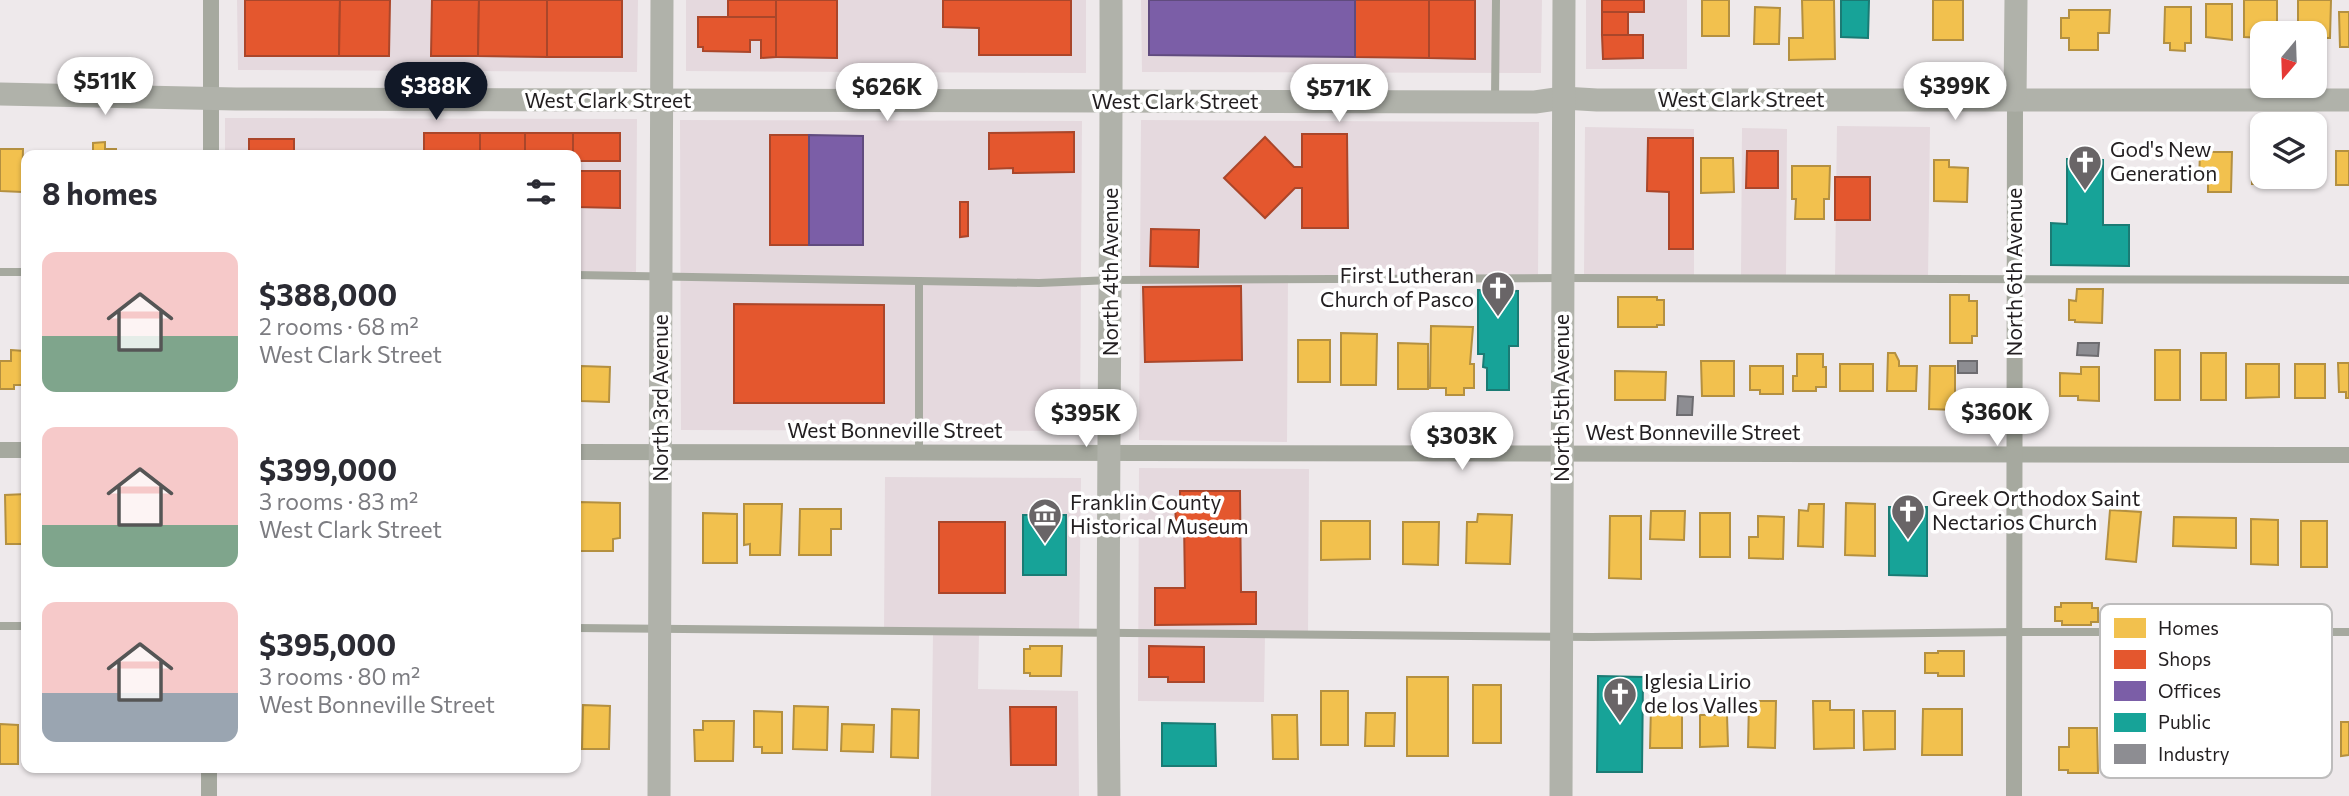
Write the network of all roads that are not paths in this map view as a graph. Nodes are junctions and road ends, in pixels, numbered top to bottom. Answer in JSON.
{"nodes":[{"id":1,"x":211,"y":0,"type":"edge"},
{"id":2,"x":662,"y":0,"type":"edge"},
{"id":3,"x":1111,"y":0,"type":"edge"},
{"id":4,"x":1496,"y":0,"type":"edge"},
{"id":5,"x":1563,"y":0,"type":"edge"},
{"id":6,"x":2016,"y":0,"type":"edge"},
{"id":7,"x":0,"y":94,"type":"edge"},
{"id":8,"x":1563,"y":98,"type":"junction"},
{"id":9,"x":211,"y":99,"type":"junction"},
{"id":10,"x":2015,"y":100,"type":"junction"},
{"id":11,"x":2349,"y":100,"type":"edge"},
{"id":12,"x":662,"y":101,"type":"junction"},
{"id":13,"x":1112,"y":102,"type":"junction"},
{"id":14,"x":1495,"y":102,"type":"junction"},
{"id":15,"x":211,"y":150,"type":"edge"},
{"id":16,"x":0,"y":272,"type":"edge"},
{"id":17,"x":21,"y":272,"type":"edge"},
{"id":18,"x":581,"y":275,"type":"edge"},
{"id":19,"x":661,"y":276,"type":"junction"},
{"id":20,"x":1562,"y":278,"type":"junction"},
{"id":21,"x":2015,"y":279,"type":"junction"},
{"id":22,"x":1112,"y":280,"type":"junction"},
{"id":23,"x":2349,"y":280,"type":"edge"},
{"id":24,"x":919,"y":281,"type":"junction"},
{"id":25,"x":0,"y":450,"type":"edge"},
{"id":26,"x":21,"y":450,"type":"edge"},
{"id":27,"x":581,"y":452,"type":"edge"},
{"id":28,"x":661,"y":452,"type":"junction"},
{"id":29,"x":919,"y":452,"type":"junction"},
{"id":30,"x":1108,"y":453,"type":"junction"},
{"id":31,"x":1562,"y":454,"type":"junction"},
{"id":32,"x":2015,"y":455,"type":"junction"},
{"id":33,"x":2349,"y":455,"type":"edge"},
{"id":34,"x":0,"y":626,"type":"edge"},
{"id":35,"x":21,"y":626,"type":"edge"},
{"id":36,"x":581,"y":628,"type":"edge"},
{"id":37,"x":660,"y":629,"type":"junction"},
{"id":38,"x":2015,"y":632,"type":"junction"},
{"id":39,"x":2100,"y":632,"type":"edge"},
{"id":40,"x":1107,"y":634,"type":"junction"},
{"id":41,"x":1561,"y":636,"type":"junction"},
{"id":42,"x":209,"y":773,"type":"edge"},
{"id":43,"x":209,"y":796,"type":"edge"},
{"id":44,"x":659,"y":796,"type":"edge"},
{"id":45,"x":1110,"y":796,"type":"edge"},
{"id":46,"x":1561,"y":796,"type":"edge"},
{"id":47,"x":2014,"y":796,"type":"edge"}],
"edges":[{"from":1,"to":9,"type":"street"},
{"from":2,"to":12,"type":"street","name":"North 3rd Avenue"},
{"from":3,"to":13,"type":"street","name":"North 4th Avenue"},
{"from":4,"to":14,"type":"lane"},
{"from":5,"to":8,"type":"street","name":"North 5th Avenue"},
{"from":6,"to":10,"type":"street","name":"North 6th Avenue"},
{"from":7,"to":9,"type":"street","name":"West Clark Street"},
{"from":8,"to":10,"type":"street","name":"West Clark Street"},
{"from":8,"to":14,"type":"street","name":"West Clark Street"},
{"from":8,"to":20,"type":"street","name":"North 5th Avenue"},
{"from":9,"to":12,"type":"street","name":"West Clark Street"},
{"from":9,"to":15,"type":"street"},
{"from":10,"to":11,"type":"street","name":"West Clark Street"},
{"from":10,"to":21,"type":"street","name":"North 6th Avenue"},
{"from":12,"to":13,"type":"street","name":"West Clark Street"},
{"from":12,"to":19,"type":"street","name":"North 3rd Avenue"},
{"from":13,"to":14,"type":"street","name":"West Clark Street"},
{"from":13,"to":22,"type":"street","name":"North 4th Avenue"},
{"from":16,"to":17,"type":"lane"},
{"from":18,"to":19,"type":"lane"},
{"from":19,"to":24,"type":"lane"},
{"from":19,"to":28,"type":"street","name":"North 3rd Avenue"},
{"from":20,"to":21,"type":"lane"},
{"from":20,"to":22,"type":"lane"},
{"from":20,"to":31,"type":"street","name":"North 5th Avenue"},
{"from":21,"to":23,"type":"lane"},
{"from":21,"to":32,"type":"street","name":"North 6th Avenue"},
{"from":22,"to":24,"type":"lane"},
{"from":22,"to":30,"type":"street","name":"North 4th Avenue"},
{"from":24,"to":29,"type":"lane"},
{"from":25,"to":26,"type":"street"},
{"from":27,"to":28,"type":"street","name":"West Bonneville Street"},
{"from":28,"to":29,"type":"street","name":"West Bonneville Street"},
{"from":28,"to":37,"type":"street","name":"North 3rd Avenue"},
{"from":29,"to":30,"type":"street","name":"West Bonneville Street"},
{"from":30,"to":31,"type":"street","name":"West Bonneville Street"},
{"from":30,"to":40,"type":"street","name":"North 4th Avenue"},
{"from":31,"to":32,"type":"street","name":"West Bonneville Street"},
{"from":31,"to":41,"type":"street","name":"North 5th Avenue"},
{"from":32,"to":33,"type":"street","name":"West Bonneville Street"},
{"from":32,"to":38,"type":"street","name":"North 6th Avenue"},
{"from":34,"to":35,"type":"lane"},
{"from":36,"to":37,"type":"lane"},
{"from":37,"to":40,"type":"lane"},
{"from":37,"to":44,"type":"street","name":"North 3rd Avenue"},
{"from":38,"to":39,"type":"lane"},
{"from":38,"to":41,"type":"lane"},
{"from":38,"to":47,"type":"street","name":"North 6th Avenue"},
{"from":40,"to":41,"type":"lane"},
{"from":40,"to":45,"type":"street","name":"North 4th Avenue"},
{"from":41,"to":46,"type":"street","name":"North 5th Avenue"},
{"from":42,"to":43,"type":"street"}]}
